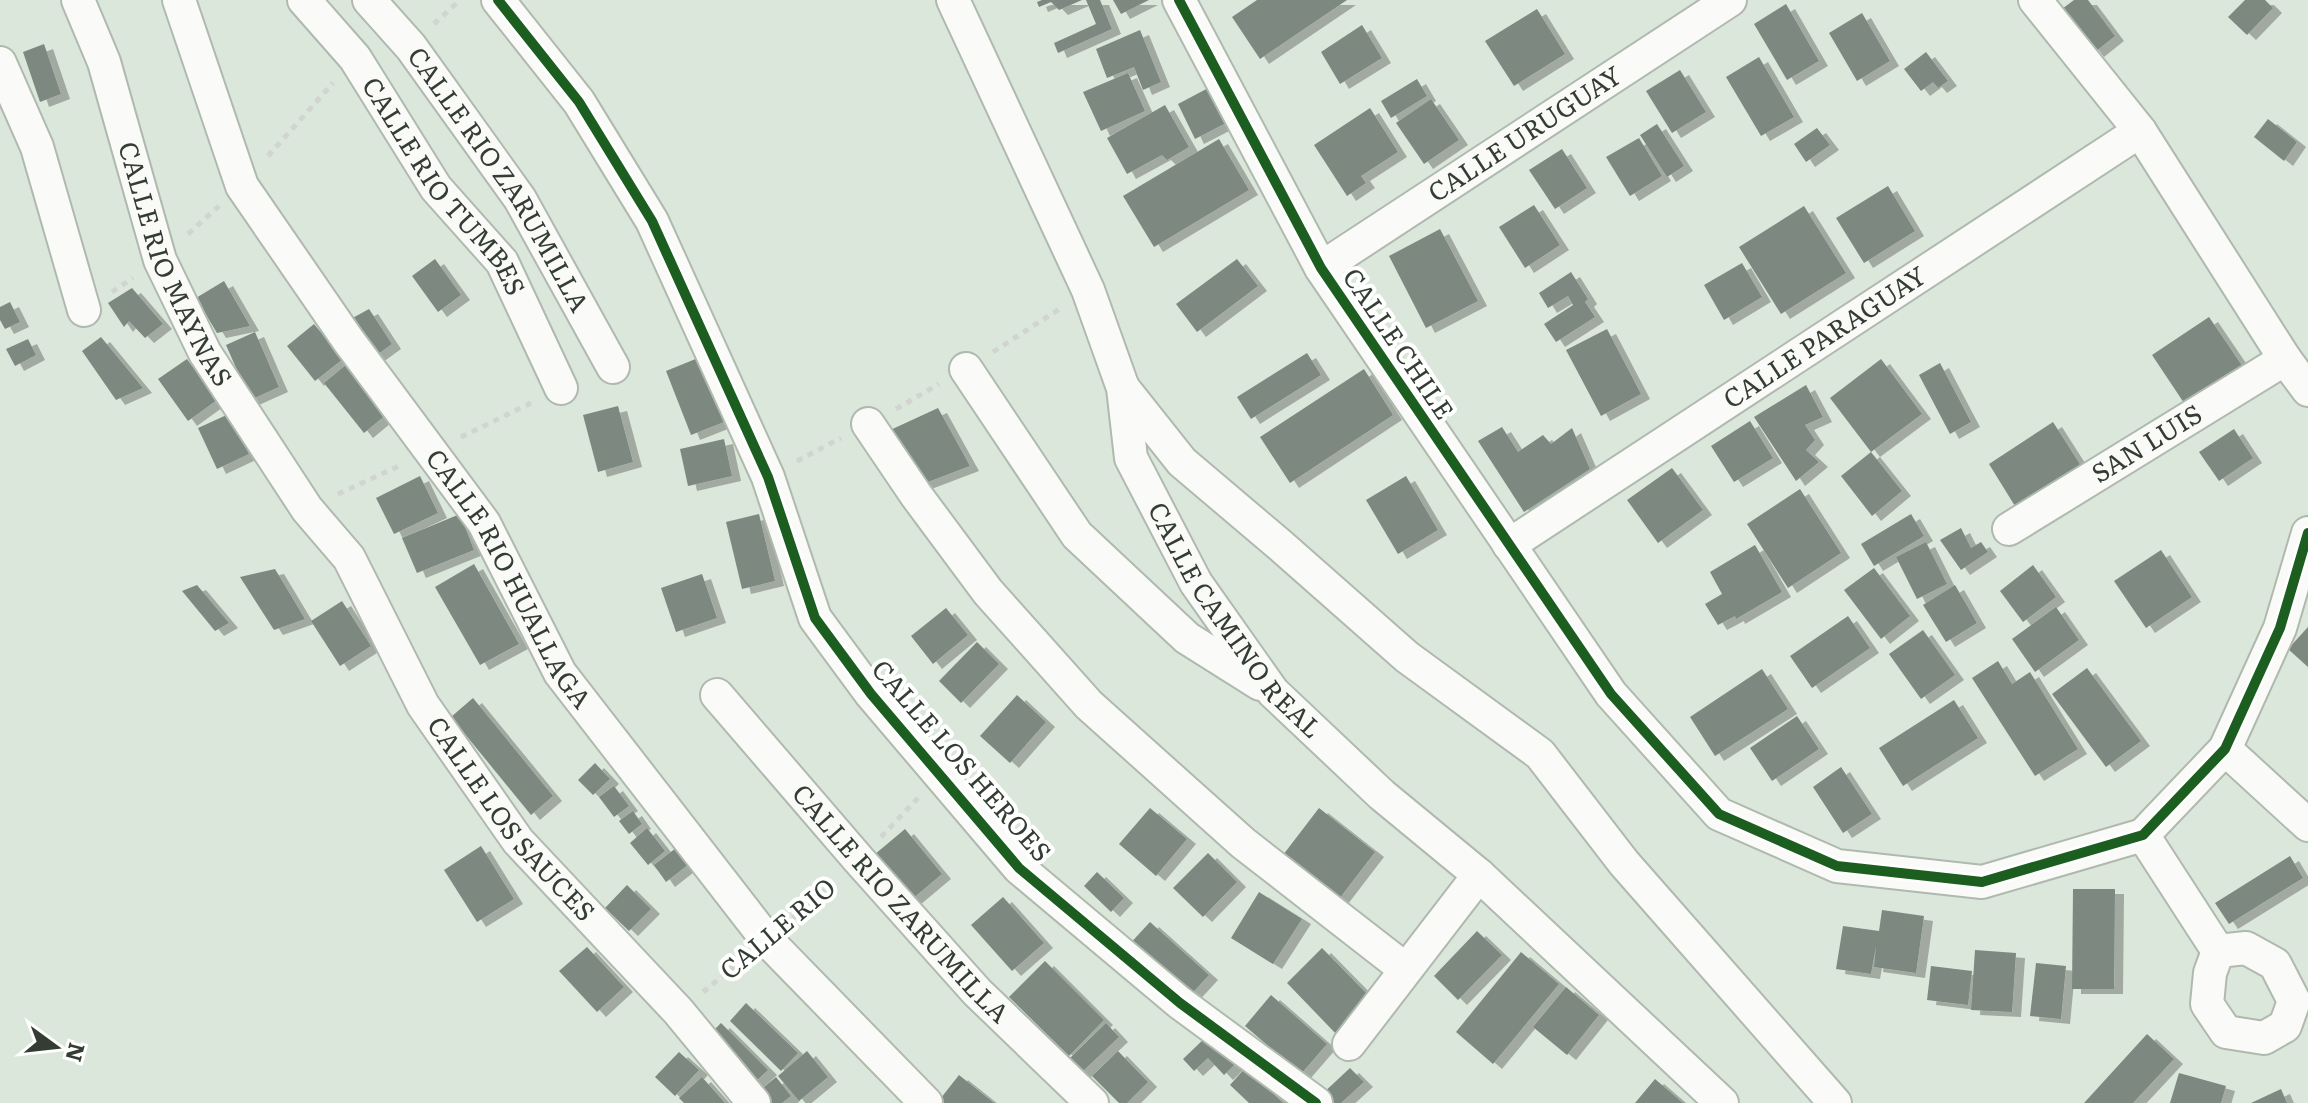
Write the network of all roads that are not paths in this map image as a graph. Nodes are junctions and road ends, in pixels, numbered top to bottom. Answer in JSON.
{"nodes":[{"id":1,"x":78,"y":0,"type":"edge"},
{"id":2,"x":179,"y":0,"type":"edge"},
{"id":3,"x":304,"y":0,"type":"edge"},
{"id":4,"x":369,"y":0,"type":"edge"},
{"id":5,"x":498,"y":0,"type":"edge"},
{"id":6,"x":953,"y":0,"type":"edge"},
{"id":7,"x":1179,"y":0,"type":"edge"},
{"id":8,"x":1730,"y":0,"type":"edge"},
{"id":9,"x":2035,"y":0,"type":"edge"},
{"id":10,"x":0,"y":63,"type":"edge"},
{"id":11,"x":2140,"y":131,"type":"junction"},
{"id":12,"x":1321,"y":268,"type":"junction"},
{"id":13,"x":84,"y":310,"type":"dead end"},
{"id":14,"x":2285,"y":359,"type":"junction"},
{"id":15,"x":613,"y":367,"type":"dead end"},
{"id":16,"x":966,"y":369,"type":"road end"},
{"id":17,"x":561,"y":388,"type":"dead end"},
{"id":18,"x":1123,"y":388,"type":"junction"},
{"id":19,"x":2308,"y":390,"type":"edge"},
{"id":20,"x":868,"y":424,"type":"road end"},
{"id":21,"x":307,"y":509,"type":"joint"},
{"id":22,"x":2009,"y":529,"type":"dead end"},
{"id":23,"x":2308,"y":533,"type":"edge"},
{"id":24,"x":1509,"y":545,"type":"junction"},
{"id":25,"x":1273,"y":692,"type":"junction"},
{"id":26,"x":717,"y":695,"type":"dead end"},
{"id":27,"x":2225,"y":749,"type":"junction"},
{"id":28,"x":2308,"y":825,"type":"edge"},
{"id":29,"x":2143,"y":835,"type":"junction"},
{"id":30,"x":1479,"y":875,"type":"junction"},
{"id":31,"x":2218,"y":951,"type":"dead end"},
{"id":32,"x":1405,"y":969,"type":"junction"},
{"id":33,"x":1349,"y":1044,"type":"dead end"},
{"id":34,"x":754,"y":1103,"type":"edge"},
{"id":35,"x":926,"y":1103,"type":"edge"},
{"id":36,"x":1092,"y":1103,"type":"edge"},
{"id":37,"x":1316,"y":1103,"type":"edge"},
{"id":38,"x":1722,"y":1103,"type":"edge"},
{"id":39,"x":1835,"y":1103,"type":"edge"}],
"edges":[{"from":1,"to":21,"type":"street","name":"CALLE RIO MAYNAS"},
{"from":2,"to":35,"type":"street","name":"CALLE RIO HUALLAGA"},
{"from":3,"to":17,"type":"street","name":"CALLE RIO TUMBES"},
{"from":4,"to":15,"type":"street","name":"CALLE RIO ZARUMILLA"},
{"from":5,"to":37,"type":"street","name":"CALLE LOS HEROES"},
{"from":6,"to":18,"type":"street","name":"CALLE CAMINO REAL"},
{"from":7,"to":12,"type":"street","name":"CALLE CHILE"},
{"from":8,"to":12,"type":"street","name":"CALLE URUGUAY"},
{"from":9,"to":11,"type":"street"},
{"from":10,"to":13,"type":"street"},
{"from":11,"to":14,"type":"street"},
{"from":11,"to":24,"type":"street","name":"CALLE PARAGUAY"},
{"from":12,"to":24,"type":"street","name":"CALLE CHILE"},
{"from":14,"to":19,"type":"street"},
{"from":14,"to":22,"type":"street","name":"SAN LUIS"},
{"from":16,"to":25,"type":"street"},
{"from":18,"to":25,"type":"street","name":"CALLE CAMINO REAL"},
{"from":18,"to":39,"type":"street"},
{"from":20,"to":32,"type":"street"},
{"from":21,"to":34,"type":"street","name":"CALLE LOS SAUCES"},
{"from":23,"to":27,"type":"street"},
{"from":24,"to":29,"type":"street","name":"CALLE CHILE"},
{"from":25,"to":30,"type":"street","name":"CALLE CAMINO REAL"},
{"from":26,"to":36,"type":"street","name":"CALLE RIO ZARUMILLA"},
{"from":27,"to":28,"type":"street"},
{"from":27,"to":29,"type":"street"},
{"from":29,"to":31,"type":"street"},
{"from":30,"to":32,"type":"street"},
{"from":30,"to":38,"type":"street","name":"CALLE CAMINO REAL"},
{"from":32,"to":33,"type":"street"}]}
